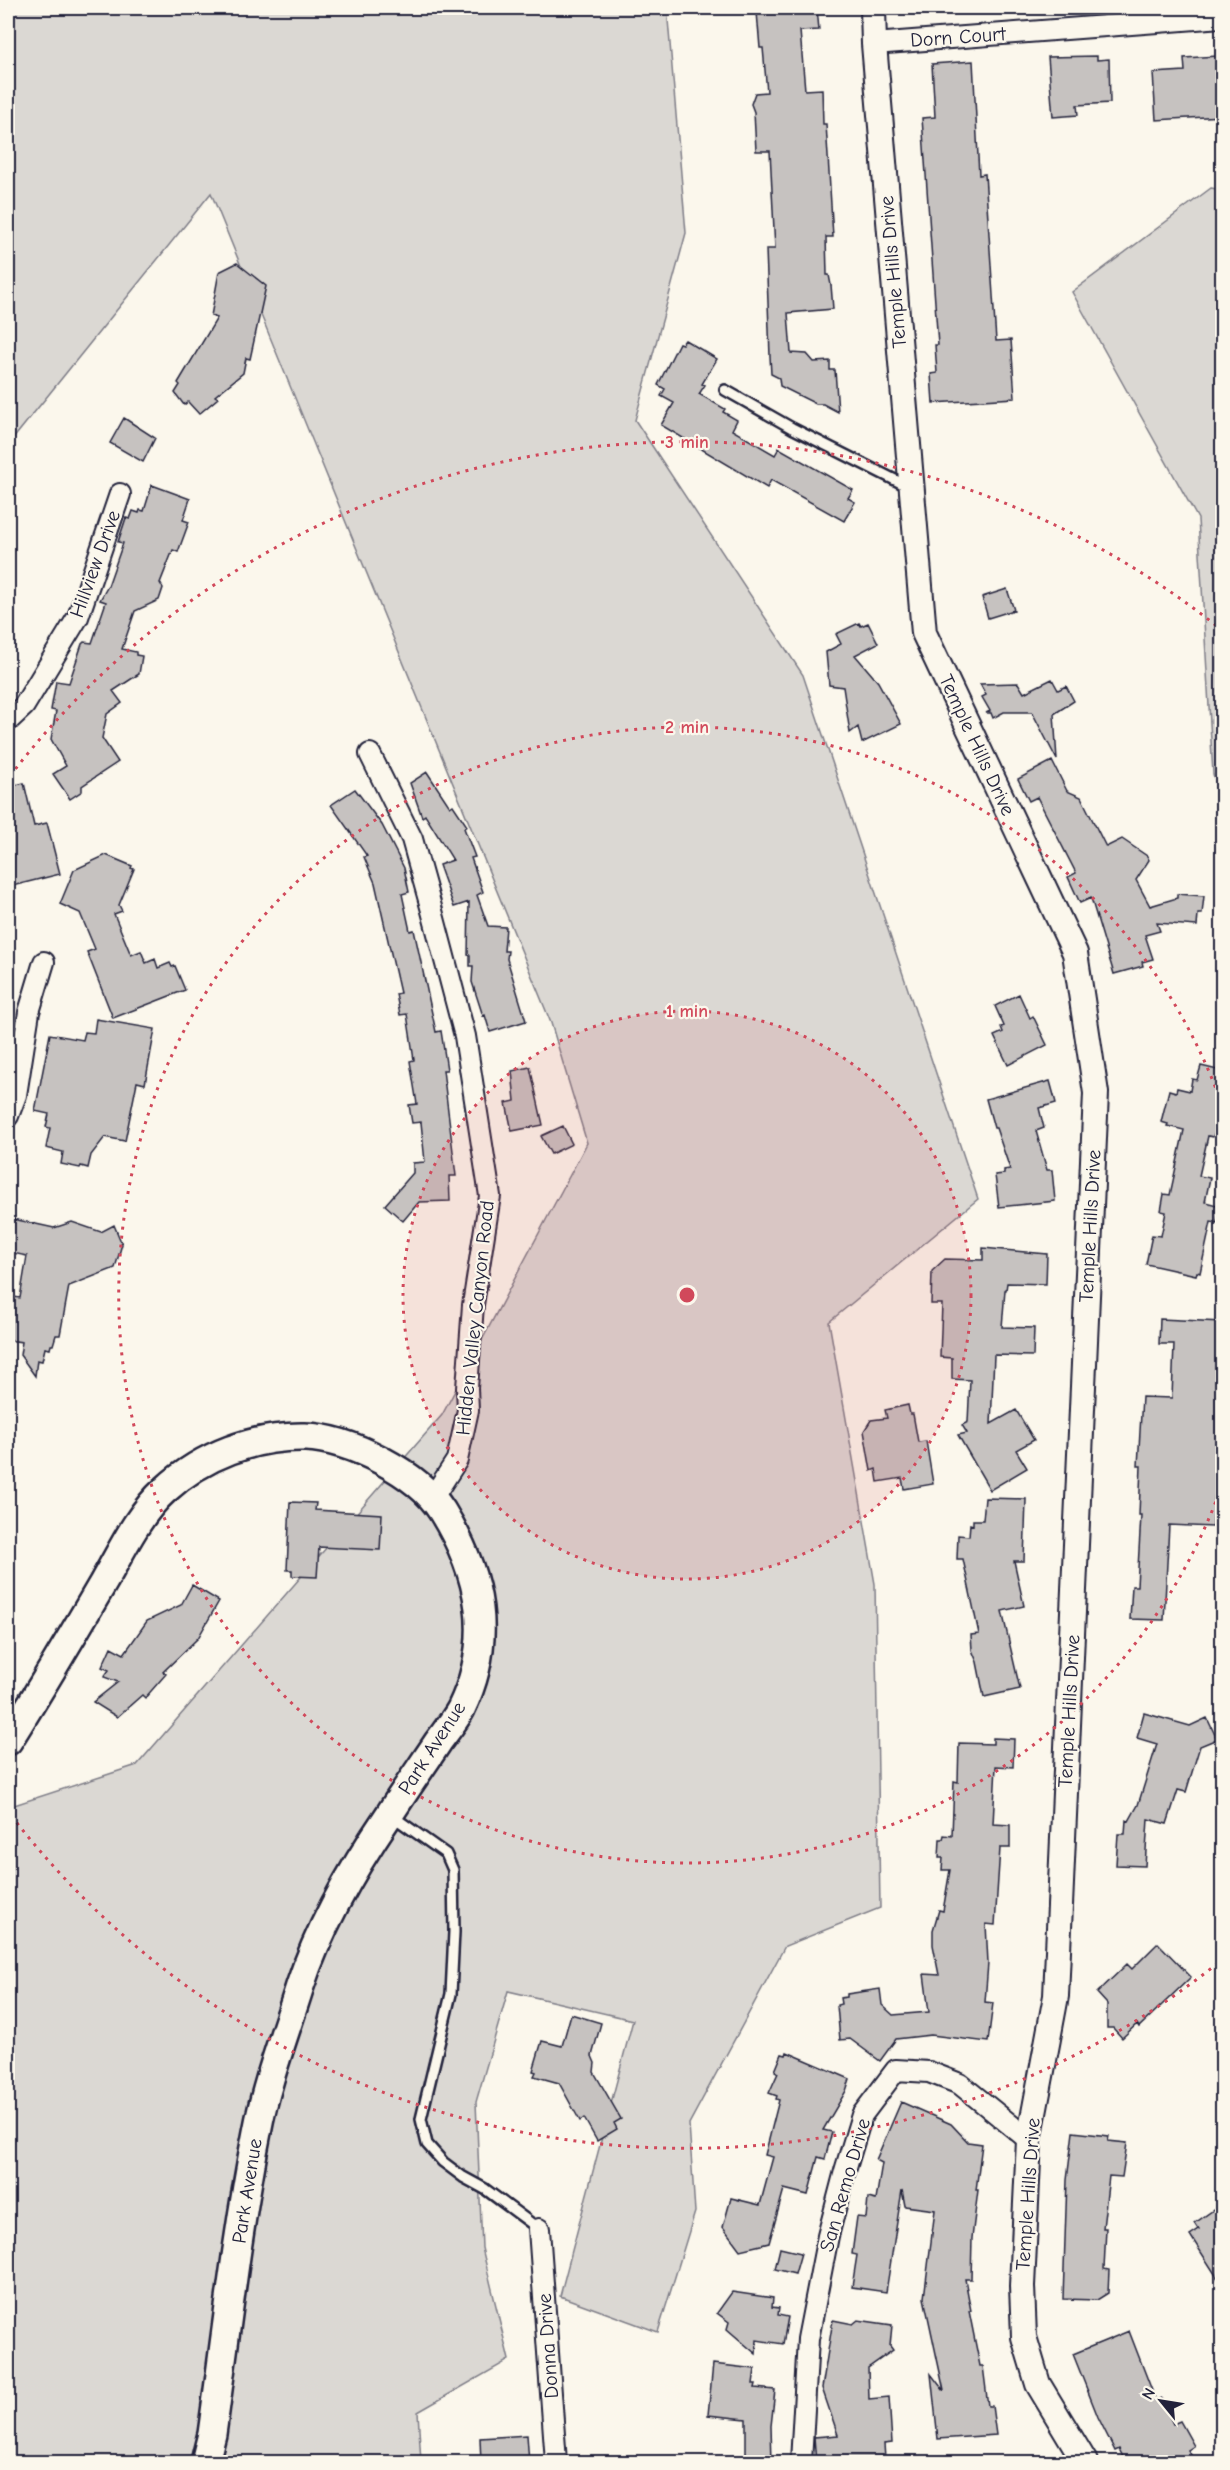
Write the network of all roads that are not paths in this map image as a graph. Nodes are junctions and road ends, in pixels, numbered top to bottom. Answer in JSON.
{"nodes":[{"id":1,"x":873,"y":8,"type":"edge"},
{"id":2,"x":1222,"y":17,"type":"edge"},
{"id":3,"x":874,"y":44,"type":"junction"},
{"id":4,"x":725,"y":390,"type":"dead end"},
{"id":5,"x":912,"y":488,"type":"junction"},
{"id":6,"x":120,"y":494,"type":"dead end"},
{"id":7,"x":8,"y":722,"type":"edge"},
{"id":8,"x":370,"y":754,"type":"dead end"},
{"id":9,"x":44,"y":962,"type":"dead end"},
{"id":10,"x":8,"y":1116,"type":"edge"},
{"id":11,"x":433,"y":1497,"type":"junction"},
{"id":12,"x":8,"y":1741,"type":"edge"},
{"id":13,"x":389,"y":1814,"type":"junction"},
{"id":14,"x":1029,"y":2140,"type":"junction"},
{"id":15,"x":538,"y":2229,"type":"joint"},
{"id":16,"x":205,"y":2463,"type":"edge"},
{"id":17,"x":556,"y":2463,"type":"edge"},
{"id":18,"x":801,"y":2463,"type":"edge"},
{"id":19,"x":1085,"y":2463,"type":"edge"}],
"edges":[{"from":1,"to":3,"type":"street","name":"Temple Hills Drive"},
{"from":2,"to":3,"type":"street","name":"Dorn Court"},
{"from":3,"to":5,"type":"street","name":"Temple Hills Drive"},
{"from":4,"to":5,"type":"lane"},
{"from":5,"to":14,"type":"street","name":"Temple Hills Drive"},
{"from":6,"to":7,"type":"street","name":"Hillview Drive"},
{"from":8,"to":11,"type":"street","name":"Hidden Valley Canyon Road"},
{"from":9,"to":10,"type":"street"},
{"from":11,"to":12,"type":"main road","name":"Park Avenue"},
{"from":11,"to":13,"type":"main road","name":"Park Avenue"},
{"from":13,"to":15,"type":"lane"},
{"from":13,"to":16,"type":"main road","name":"Park Avenue"},
{"from":14,"to":18,"type":"street","name":"San Remo Drive"},
{"from":14,"to":19,"type":"street","name":"Temple Hills Drive"},
{"from":15,"to":17,"type":"street","name":"Donna Drive"}]}
